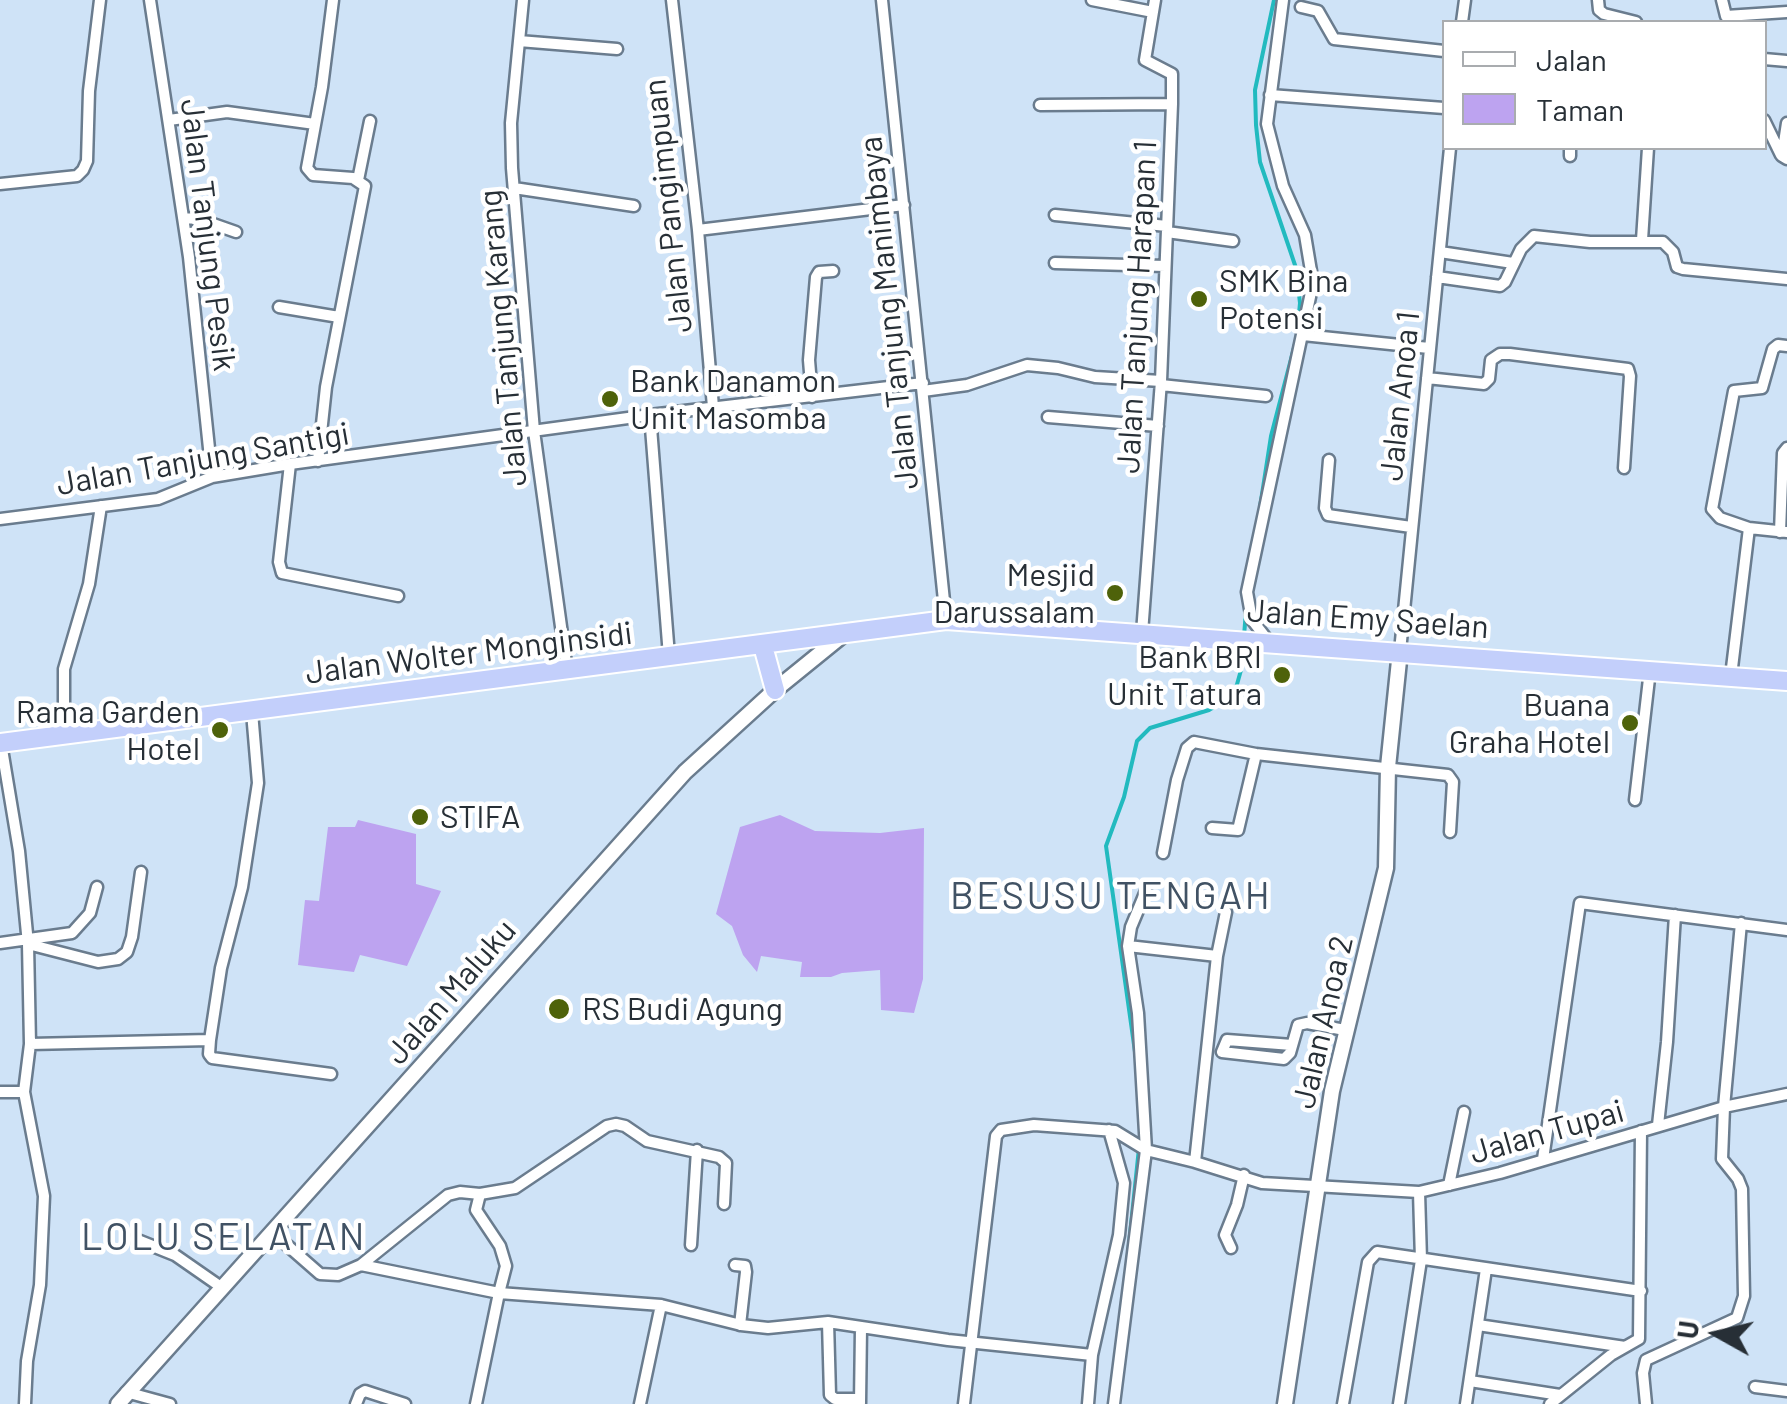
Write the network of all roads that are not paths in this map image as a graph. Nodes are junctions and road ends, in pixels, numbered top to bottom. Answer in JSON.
{"nodes":[{"id":1,"x":100,"y":0,"type":"edge"},
{"id":2,"x":150,"y":0,"type":"edge"},
{"id":3,"x":333,"y":0,"type":"edge"},
{"id":4,"x":523,"y":0,"type":"edge"},
{"id":5,"x":672,"y":0,"type":"edge"},
{"id":6,"x":882,"y":0,"type":"edge"},
{"id":7,"x":1092,"y":0,"type":"edge"},
{"id":8,"x":1283,"y":0,"type":"edge"},
{"id":9,"x":1598,"y":0,"type":"edge"},
{"id":10,"x":1722,"y":0,"type":"edge"},
{"id":11,"x":1154,"y":6,"type":"edge"},
{"id":12,"x":1300,"y":7,"type":"dead end"},
{"id":13,"x":1787,"y":12,"type":"edge"},
{"id":14,"x":1603,"y":18,"type":"edge"},
{"id":15,"x":1726,"y":19,"type":"edge"},
{"id":16,"x":518,"y":42,"type":"junction"},
{"id":17,"x":617,"y":49,"type":"dead end"},
{"id":18,"x":1442,"y":51,"type":"edge"},
{"id":19,"x":1270,"y":95,"type":"junction"},
{"id":20,"x":1040,"y":104,"type":"dead end"},
{"id":21,"x":1172,"y":104,"type":"junction"},
{"id":22,"x":1442,"y":108,"type":"edge"},
{"id":23,"x":169,"y":120,"type":"junction"},
{"id":24,"x":370,"y":121,"type":"dead end"},
{"id":25,"x":1787,"y":123,"type":"edge"},
{"id":26,"x":315,"y":124,"type":"junction"},
{"id":27,"x":1767,"y":126,"type":"edge"},
{"id":28,"x":1450,"y":150,"type":"edge"},
{"id":29,"x":1648,"y":150,"type":"edge"},
{"id":30,"x":1784,"y":157,"type":"edge"},
{"id":31,"x":358,"y":180,"type":"junction"},
{"id":32,"x":0,"y":184,"type":"edge"},
{"id":33,"x":514,"y":188,"type":"junction"},
{"id":34,"x":904,"y":205,"type":"junction"},
{"id":35,"x":634,"y":206,"type":"dead end"},
{"id":36,"x":1055,"y":215,"type":"dead end"},
{"id":37,"x":183,"y":218,"type":"junction"},
{"id":38,"x":1167,"y":229,"type":"junction"},
{"id":39,"x":698,"y":230,"type":"junction"},
{"id":40,"x":236,"y":232,"type":"dead end"},
{"id":41,"x":1642,"y":240,"type":"junction"},
{"id":42,"x":1233,"y":241,"type":"dead end"},
{"id":43,"x":1440,"y":252,"type":"junction"},
{"id":44,"x":1054,"y":263,"type":"dead end"},
{"id":45,"x":1514,"y":263,"type":"junction"},
{"id":46,"x":1165,"y":266,"type":"junction"},
{"id":47,"x":833,"y":271,"type":"dead end"},
{"id":48,"x":1437,"y":278,"type":"junction"},
{"id":49,"x":1787,"y":279,"type":"edge"},
{"id":50,"x":279,"y":306,"type":"dead end"},
{"id":51,"x":339,"y":317,"type":"junction"},
{"id":52,"x":1303,"y":335,"type":"junction"},
{"id":53,"x":1787,"y":346,"type":"edge"},
{"id":54,"x":1429,"y":348,"type":"junction"},
{"id":55,"x":1427,"y":378,"type":"junction"},
{"id":56,"x":1161,"y":383,"type":"junction"},
{"id":57,"x":923,"y":387,"type":"junction"},
{"id":58,"x":1266,"y":396,"type":"dead end"},
{"id":59,"x":812,"y":397,"type":"junction"},
{"id":60,"x":713,"y":407,"type":"junction"},
{"id":61,"x":650,"y":415,"type":"junction"},
{"id":62,"x":1048,"y":417,"type":"dead end"},
{"id":63,"x":1158,"y":426,"type":"junction"},
{"id":64,"x":534,"y":431,"type":"junction"},
{"id":65,"x":1787,"y":448,"type":"edge"},
{"id":66,"x":1328,"y":460,"type":"dead end"},
{"id":67,"x":318,"y":461,"type":"junction"},
{"id":68,"x":290,"y":464,"type":"junction"},
{"id":69,"x":1624,"y":468,"type":"dead end"},
{"id":70,"x":212,"y":477,"type":"junction"},
{"id":71,"x":102,"y":506,"type":"junction"},
{"id":72,"x":0,"y":519,"type":"edge"},
{"id":73,"x":1411,"y":527,"type":"junction"},
{"id":74,"x":1749,"y":528,"type":"junction"},
{"id":75,"x":1784,"y":532,"type":"edge"},
{"id":76,"x":398,"y":596,"type":"dead end"},
{"id":77,"x":946,"y":620,"type":"junction"},
{"id":78,"x":1142,"y":633,"type":"junction"},
{"id":79,"x":844,"y":634,"type":"junction"},
{"id":80,"x":1266,"y":643,"type":"junction"},
{"id":81,"x":763,"y":646,"type":"junction"},
{"id":82,"x":1400,"y":650,"type":"junction"},
{"id":83,"x":670,"y":658,"type":"junction"},
{"id":84,"x":567,"y":670,"type":"junction"},
{"id":85,"x":1650,"y":670,"type":"junction"},
{"id":86,"x":1731,"y":676,"type":"junction"},
{"id":87,"x":1787,"y":681,"type":"edge"},
{"id":88,"x":775,"y":690,"type":"junction"},
{"id":89,"x":252,"y":712,"type":"junction"},
{"id":90,"x":64,"y":735,"type":"junction"},
{"id":91,"x":0,"y":743,"type":"edge"},
{"id":92,"x":1256,"y":754,"type":"junction"},
{"id":93,"x":1388,"y":767,"type":"junction"},
{"id":94,"x":1635,"y":800,"type":"dead end"},
{"id":95,"x":1212,"y":828,"type":"dead end"},
{"id":96,"x":1450,"y":832,"type":"dead end"},
{"id":97,"x":1163,"y":853,"type":"dead end"},
{"id":98,"x":141,"y":872,"type":"dead end"},
{"id":99,"x":98,"y":887,"type":"dead end"},
{"id":100,"x":1146,"y":891,"type":"dead end"},
{"id":101,"x":1226,"y":912,"type":"dead end"},
{"id":102,"x":1675,"y":915,"type":"junction"},
{"id":103,"x":1742,"y":924,"type":"junction"},
{"id":104,"x":1787,"y":930,"type":"edge"},
{"id":105,"x":28,"y":942,"type":"junction"},
{"id":106,"x":0,"y":943,"type":"edge"},
{"id":107,"x":1128,"y":946,"type":"junction"},
{"id":108,"x":1218,"y":956,"type":"junction"},
{"id":109,"x":1345,"y":1030,"type":"junction"},
{"id":110,"x":210,"y":1040,"type":"junction"},
{"id":111,"x":30,"y":1044,"type":"junction"},
{"id":112,"x":1292,"y":1045,"type":"junction"},
{"id":113,"x":331,"y":1074,"type":"dead end"},
{"id":114,"x":0,"y":1092,"type":"edge"},
{"id":115,"x":24,"y":1092,"type":"junction"},
{"id":116,"x":1787,"y":1094,"type":"edge"},
{"id":117,"x":1724,"y":1108,"type":"junction"},
{"id":118,"x":1464,"y":1112,"type":"dead end"},
{"id":119,"x":1658,"y":1125,"type":"junction"},
{"id":120,"x":1112,"y":1130,"type":"junction"},
{"id":121,"x":1641,"y":1132,"type":"junction"},
{"id":122,"x":697,"y":1150,"type":"junction"},
{"id":123,"x":1146,"y":1150,"type":"junction"},
{"id":124,"x":1543,"y":1159,"type":"junction"},
{"id":125,"x":1195,"y":1162,"type":"junction"},
{"id":126,"x":1244,"y":1175,"type":"junction"},
{"id":127,"x":1449,"y":1186,"type":"junction"},
{"id":128,"x":1316,"y":1188,"type":"junction"},
{"id":129,"x":456,"y":1192,"type":"junction"},
{"id":130,"x":1420,"y":1192,"type":"junction"},
{"id":131,"x":480,"y":1194,"type":"junction"},
{"id":132,"x":724,"y":1204,"type":"dead end"},
{"id":133,"x":476,"y":1210,"type":"junction"},
{"id":134,"x":272,"y":1232,"type":"junction"},
{"id":135,"x":135,"y":1239,"type":"dead end"},
{"id":136,"x":691,"y":1246,"type":"dead end"},
{"id":137,"x":1230,"y":1248,"type":"dead end"},
{"id":138,"x":1421,"y":1260,"type":"junction"},
{"id":139,"x":361,"y":1265,"type":"junction"},
{"id":140,"x":735,"y":1265,"type":"dead end"},
{"id":141,"x":1486,"y":1269,"type":"junction"},
{"id":142,"x":221,"y":1287,"type":"junction"},
{"id":143,"x":1641,"y":1291,"type":"junction"},
{"id":144,"x":499,"y":1293,"type":"junction"},
{"id":145,"x":662,"y":1305,"type":"junction"},
{"id":146,"x":828,"y":1322,"type":"junction"},
{"id":147,"x":740,"y":1325,"type":"junction"},
{"id":148,"x":1478,"y":1325,"type":"junction"},
{"id":149,"x":861,"y":1328,"type":"junction"},
{"id":150,"x":974,"y":1344,"type":"junction"},
{"id":151,"x":1626,"y":1347,"type":"junction"},
{"id":152,"x":1092,"y":1355,"type":"junction"},
{"id":153,"x":1470,"y":1381,"type":"junction"},
{"id":154,"x":1754,"y":1387,"type":"dead end"},
{"id":155,"x":1787,"y":1391,"type":"edge"},
{"id":156,"x":1560,"y":1395,"type":"junction"},
{"id":157,"x":122,"y":1398,"type":"edge"},
{"id":158,"x":860,"y":1401,"type":"edge"},
{"id":159,"x":25,"y":1404,"type":"edge"},
{"id":160,"x":170,"y":1404,"type":"edge"},
{"id":161,"x":356,"y":1404,"type":"edge"},
{"id":162,"x":405,"y":1404,"type":"edge"},
{"id":163,"x":476,"y":1404,"type":"edge"},
{"id":164,"x":640,"y":1404,"type":"edge"},
{"id":165,"x":964,"y":1404,"type":"edge"},
{"id":166,"x":1088,"y":1404,"type":"edge"},
{"id":167,"x":1114,"y":1404,"type":"edge"},
{"id":168,"x":1285,"y":1404,"type":"edge"},
{"id":169,"x":1343,"y":1404,"type":"edge"},
{"id":170,"x":1399,"y":1404,"type":"edge"},
{"id":171,"x":1466,"y":1404,"type":"edge"},
{"id":172,"x":1550,"y":1404,"type":"edge"},
{"id":173,"x":1646,"y":1404,"type":"edge"}],
"edges":[{"from":1,"to":32,"type":"street"},
{"from":2,"to":23,"type":"street","name":"Jalan Tanjung Pesik"},
{"from":3,"to":26,"type":"street"},
{"from":4,"to":16,"type":"street","name":"Jalan Tanjung Karang"},
{"from":5,"to":39,"type":"street","name":"Jalan Pangimpuan"},
{"from":6,"to":34,"type":"street","name":"Jalan Tanjung Manimbaya"},
{"from":7,"to":11,"type":"street"},
{"from":8,"to":19,"type":"street"},
{"from":9,"to":14,"type":"street"},
{"from":10,"to":15,"type":"street"},
{"from":11,"to":21,"type":"street","name":"Jalan Tanjung Harapan 1"},
{"from":12,"to":18,"type":"street"},
{"from":13,"to":15,"type":"street"},
{"from":16,"to":17,"type":"street"},
{"from":16,"to":33,"type":"street","name":"Jalan Tanjung Karang"},
{"from":19,"to":22,"type":"street"},
{"from":19,"to":52,"type":"street"},
{"from":20,"to":21,"type":"street"},
{"from":21,"to":38,"type":"street","name":"Jalan Tanjung Harapan 1"},
{"from":23,"to":26,"type":"street"},
{"from":23,"to":37,"type":"street","name":"Jalan Tanjung Pesik"},
{"from":24,"to":31,"type":"street"},
{"from":25,"to":30,"type":"street"},
{"from":26,"to":31,"type":"street"},
{"from":27,"to":30,"type":"street"},
{"from":28,"to":43,"type":"street","name":"Jalan Anoa 1"},
{"from":29,"to":41,"type":"street"},
{"from":31,"to":51,"type":"street"},
{"from":33,"to":35,"type":"street"},
{"from":33,"to":64,"type":"street","name":"Jalan Tanjung Karang"},
{"from":34,"to":39,"type":"street"},
{"from":34,"to":57,"type":"street","name":"Jalan Tanjung Manimbaya"},
{"from":36,"to":38,"type":"street"},
{"from":37,"to":40,"type":"street"},
{"from":37,"to":70,"type":"street","name":"Jalan Tanjung Pesik"},
{"from":38,"to":42,"type":"street"},
{"from":38,"to":46,"type":"street","name":"Jalan Tanjung Harapan 1"},
{"from":39,"to":60,"type":"street","name":"Jalan Pangimpuan"},
{"from":41,"to":45,"type":"street"},
{"from":41,"to":49,"type":"street"},
{"from":43,"to":45,"type":"street"},
{"from":43,"to":48,"type":"street","name":"Jalan Anoa 1"},
{"from":44,"to":46,"type":"street"},
{"from":45,"to":48,"type":"street"},
{"from":46,"to":56,"type":"street","name":"Jalan Tanjung Harapan 1"},
{"from":47,"to":59,"type":"street"},
{"from":48,"to":54,"type":"street","name":"Jalan Anoa 1"},
{"from":50,"to":51,"type":"street"},
{"from":51,"to":67,"type":"street"},
{"from":52,"to":54,"type":"street"},
{"from":52,"to":80,"type":"street"},
{"from":53,"to":74,"type":"street"},
{"from":54,"to":55,"type":"street","name":"Jalan Anoa 1"},
{"from":55,"to":69,"type":"street"},
{"from":55,"to":73,"type":"street","name":"Jalan Anoa 1"},
{"from":56,"to":57,"type":"street"},
{"from":56,"to":58,"type":"street"},
{"from":56,"to":63,"type":"street","name":"Jalan Tanjung Harapan 1"},
{"from":57,"to":59,"type":"street"},
{"from":57,"to":77,"type":"street","name":"Jalan Tanjung Manimbaya"},
{"from":59,"to":60,"type":"street"},
{"from":60,"to":61,"type":"street"},
{"from":61,"to":64,"type":"street"},
{"from":61,"to":83,"type":"street"},
{"from":62,"to":63,"type":"street"},
{"from":63,"to":78,"type":"street","name":"Jalan Tanjung Harapan 1"},
{"from":64,"to":67,"type":"street","name":"Jalan Tanjung Santigi"},
{"from":64,"to":84,"type":"street","name":"Jalan Tanjung Karang"},
{"from":65,"to":75,"type":"street"},
{"from":66,"to":73,"type":"street"},
{"from":67,"to":68,"type":"street","name":"Jalan Tanjung Santigi"},
{"from":68,"to":70,"type":"street","name":"Jalan Tanjung Santigi"},
{"from":68,"to":76,"type":"street"},
{"from":70,"to":71,"type":"street","name":"Jalan Tanjung Santigi"},
{"from":71,"to":72,"type":"street","name":"Jalan Tanjung Santigi"},
{"from":71,"to":90,"type":"street"},
{"from":73,"to":82,"type":"street","name":"Jalan Anoa 1"},
{"from":74,"to":75,"type":"street"},
{"from":74,"to":86,"type":"street"},
{"from":77,"to":78,"type":"highway","name":"Jalan Emy Saelan"},
{"from":77,"to":79,"type":"highway","name":"Jalan Wolter Monginsidi"},
{"from":78,"to":80,"type":"highway","name":"Jalan Emy Saelan"},
{"from":79,"to":81,"type":"highway","name":"Jalan Wolter Monginsidi"},
{"from":79,"to":88,"type":"main road","name":"Jalan Maluku"},
{"from":80,"to":82,"type":"highway","name":"Jalan Emy Saelan"},
{"from":81,"to":83,"type":"highway","name":"Jalan Wolter Monginsidi"},
{"from":81,"to":88,"type":"highway"},
{"from":82,"to":85,"type":"highway","name":"Jalan Emy Saelan"},
{"from":82,"to":93,"type":"main road","name":"Jalan Anoa 2"},
{"from":83,"to":84,"type":"highway","name":"Jalan Wolter Monginsidi"},
{"from":84,"to":89,"type":"highway","name":"Jalan Wolter Monginsidi"},
{"from":85,"to":86,"type":"highway","name":"Jalan Emy Saelan"},
{"from":85,"to":94,"type":"street"},
{"from":86,"to":87,"type":"highway","name":"Jalan Emy Saelan"},
{"from":88,"to":134,"type":"main road","name":"Jalan Maluku"},
{"from":89,"to":90,"type":"highway","name":"Jalan Wolter Monginsidi"},
{"from":89,"to":110,"type":"street"},
{"from":90,"to":91,"type":"highway","name":"Jalan Wolter Monginsidi"},
{"from":91,"to":105,"type":"street"},
{"from":92,"to":93,"type":"street"},
{"from":92,"to":95,"type":"street"},
{"from":92,"to":97,"type":"street"},
{"from":93,"to":96,"type":"street"},
{"from":93,"to":109,"type":"main road","name":"Jalan Anoa 2"},
{"from":98,"to":105,"type":"street"},
{"from":99,"to":105,"type":"street"},
{"from":100,"to":107,"type":"street"},
{"from":101,"to":108,"type":"street"},
{"from":102,"to":103,"type":"street"},
{"from":102,"to":119,"type":"street"},
{"from":102,"to":124,"type":"street"},
{"from":103,"to":104,"type":"street"},
{"from":103,"to":117,"type":"street"},
{"from":105,"to":106,"type":"street"},
{"from":105,"to":111,"type":"street"},
{"from":107,"to":108,"type":"street"},
{"from":107,"to":123,"type":"street"},
{"from":108,"to":125,"type":"street"},
{"from":109,"to":112,"type":"street"},
{"from":109,"to":128,"type":"main road","name":"Jalan Anoa 2"},
{"from":110,"to":111,"type":"street"},
{"from":110,"to":113,"type":"street"},
{"from":111,"to":115,"type":"street"},
{"from":112,"to":112,"type":"street"},
{"from":114,"to":115,"type":"street"},
{"from":115,"to":159,"type":"street"},
{"from":116,"to":117,"type":"street","name":"Jalan Tupai"},
{"from":117,"to":119,"type":"street","name":"Jalan Tupai"},
{"from":117,"to":173,"type":"street"},
{"from":118,"to":127,"type":"street"},
{"from":119,"to":121,"type":"street","name":"Jalan Tupai"},
{"from":120,"to":123,"type":"street","name":"Jalan Tupai"},
{"from":120,"to":150,"type":"street"},
{"from":120,"to":152,"type":"street"},
{"from":121,"to":124,"type":"street","name":"Jalan Tupai"},
{"from":121,"to":143,"type":"street"},
{"from":122,"to":131,"type":"street"},
{"from":122,"to":132,"type":"street"},
{"from":122,"to":136,"type":"street"},
{"from":123,"to":125,"type":"street","name":"Jalan Tupai"},
{"from":123,"to":167,"type":"street"},
{"from":124,"to":127,"type":"street","name":"Jalan Tupai"},
{"from":125,"to":126,"type":"street","name":"Jalan Tupai"},
{"from":126,"to":128,"type":"street","name":"Jalan Tupai"},
{"from":126,"to":137,"type":"street"},
{"from":127,"to":130,"type":"street","name":"Jalan Tupai"},
{"from":128,"to":130,"type":"street","name":"Jalan Tupai"},
{"from":128,"to":168,"type":"main road","name":"Jalan Anoa 2"},
{"from":129,"to":131,"type":"street"},
{"from":129,"to":133,"type":"street"},
{"from":129,"to":139,"type":"street"},
{"from":130,"to":138,"type":"street"},
{"from":131,"to":133,"type":"street"},
{"from":133,"to":144,"type":"street"},
{"from":134,"to":139,"type":"street"},
{"from":134,"to":142,"type":"main road","name":"Jalan Maluku"},
{"from":135,"to":142,"type":"street"},
{"from":138,"to":141,"type":"street"},
{"from":138,"to":169,"type":"street"},
{"from":138,"to":170,"type":"street"},
{"from":139,"to":144,"type":"street"},
{"from":140,"to":147,"type":"street"},
{"from":141,"to":143,"type":"street"},
{"from":141,"to":148,"type":"street"},
{"from":142,"to":157,"type":"main road","name":"Jalan Maluku"},
{"from":143,"to":151,"type":"street"},
{"from":144,"to":145,"type":"street"},
{"from":144,"to":163,"type":"street"},
{"from":145,"to":147,"type":"street"},
{"from":145,"to":164,"type":"street"},
{"from":146,"to":147,"type":"street"},
{"from":146,"to":149,"type":"street"},
{"from":146,"to":158,"type":"street"},
{"from":148,"to":151,"type":"street"},
{"from":148,"to":153,"type":"street"},
{"from":149,"to":150,"type":"street"},
{"from":149,"to":158,"type":"street"},
{"from":150,"to":152,"type":"street"},
{"from":150,"to":165,"type":"street"},
{"from":151,"to":156,"type":"street"},
{"from":152,"to":166,"type":"street"},
{"from":153,"to":156,"type":"street"},
{"from":153,"to":171,"type":"street"},
{"from":154,"to":155,"type":"street"},
{"from":156,"to":172,"type":"street"},
{"from":157,"to":160,"type":"street"},
{"from":161,"to":162,"type":"street"}]}
